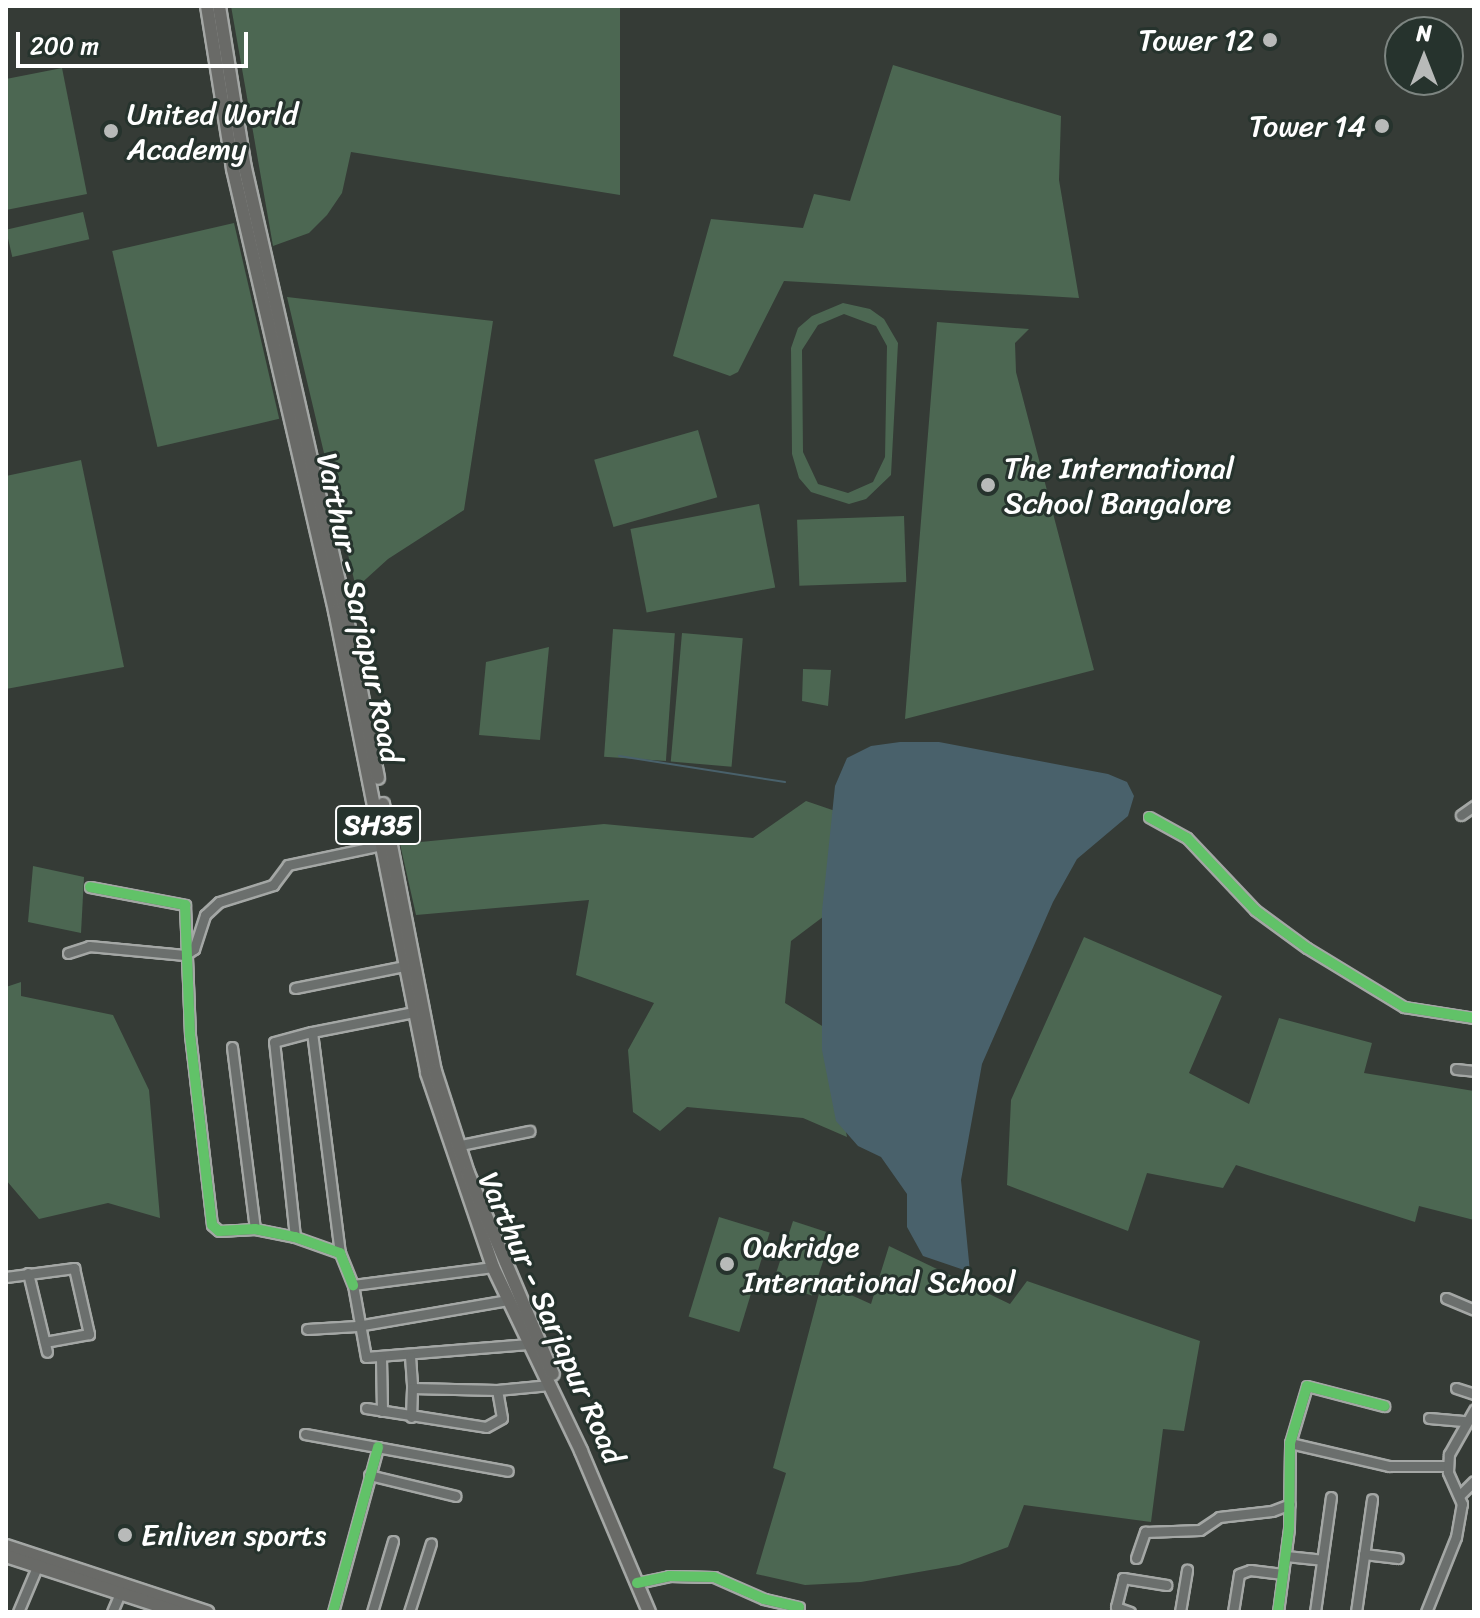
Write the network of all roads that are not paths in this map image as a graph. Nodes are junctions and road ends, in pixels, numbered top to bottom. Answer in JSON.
{"nodes":[{"id":1,"x":207,"y":6,"type":"edge"},
{"id":2,"x":219,"y":6,"type":"edge"},
{"id":3,"x":1474,"y":806,"type":"edge"},
{"id":4,"x":1461,"y":815,"type":"dead end"},
{"id":5,"x":1149,"y":817,"type":"dead end"},
{"id":6,"x":382,"y":845,"type":"junction"},
{"id":7,"x":90,"y":887,"type":"dead end"},
{"id":8,"x":68,"y":953,"type":"dead end"},
{"id":9,"x":187,"y":954,"type":"junction"},
{"id":10,"x":404,"y":966,"type":"junction"},
{"id":11,"x":295,"y":988,"type":"dead end"},
{"id":12,"x":417,"y":1012,"type":"junction"},
{"id":13,"x":1474,"y":1018,"type":"edge"},
{"id":14,"x":312,"y":1032,"type":"junction"},
{"id":15,"x":232,"y":1047,"type":"dead end"},
{"id":16,"x":1456,"y":1069,"type":"dead end"},
{"id":17,"x":1474,"y":1071,"type":"edge"},
{"id":18,"x":529,"y":1131,"type":"dead end"},
{"id":19,"x":454,"y":1147,"type":"junction"},
{"id":20,"x":255,"y":1229,"type":"junction"},
{"id":21,"x":295,"y":1237,"type":"junction"},
{"id":22,"x":340,"y":1253,"type":"junction"},
{"id":23,"x":493,"y":1267,"type":"junction"},
{"id":24,"x":28,"y":1273,"type":"junction"},
{"id":25,"x":6,"y":1277,"type":"edge"},
{"id":26,"x":353,"y":1285,"type":"junction"},
{"id":27,"x":1446,"y":1298,"type":"dead end"},
{"id":28,"x":508,"y":1300,"type":"junction"},
{"id":29,"x":1474,"y":1310,"type":"edge"},
{"id":30,"x":357,"y":1326,"type":"junction"},
{"id":31,"x":307,"y":1329,"type":"dead end"},
{"id":32,"x":528,"y":1344,"type":"junction"},
{"id":33,"x":410,"y":1356,"type":"junction"},
{"id":34,"x":381,"y":1358,"type":"junction"},
{"id":35,"x":550,"y":1385,"type":"junction"},
{"id":36,"x":412,"y":1388,"type":"junction"},
{"id":37,"x":1456,"y":1388,"type":"dead end"},
{"id":38,"x":497,"y":1390,"type":"junction"},
{"id":39,"x":1474,"y":1394,"type":"edge"},
{"id":40,"x":1384,"y":1406,"type":"dead end"},
{"id":41,"x":366,"y":1408,"type":"dead end"},
{"id":42,"x":1474,"y":1410,"type":"edge"},
{"id":43,"x":382,"y":1411,"type":"junction"},
{"id":44,"x":411,"y":1417,"type":"junction"},
{"id":45,"x":1429,"y":1418,"type":"dead end"},
{"id":46,"x":1466,"y":1421,"type":"junction"},
{"id":47,"x":305,"y":1434,"type":"dead end"},
{"id":48,"x":1290,"y":1443,"type":"junction"},
{"id":49,"x":378,"y":1447,"type":"junction"},
{"id":50,"x":1447,"y":1466,"type":"junction"},
{"id":51,"x":508,"y":1471,"type":"dead end"},
{"id":52,"x":369,"y":1475,"type":"junction"},
{"id":53,"x":1474,"y":1481,"type":"edge"},
{"id":54,"x":456,"y":1496,"type":"dead end"},
{"id":55,"x":1331,"y":1497,"type":"dead end"},
{"id":56,"x":1372,"y":1499,"type":"dead end"},
{"id":57,"x":1462,"y":1499,"type":"junction"},
{"id":58,"x":1290,"y":1504,"type":"junction"},
{"id":59,"x":1474,"y":1505,"type":"edge"},
{"id":60,"x":393,"y":1541,"type":"dead end"},
{"id":61,"x":431,"y":1543,"type":"dead end"},
{"id":62,"x":6,"y":1546,"type":"edge"},
{"id":63,"x":1364,"y":1554,"type":"junction"},
{"id":64,"x":6,"y":1556,"type":"edge"},
{"id":65,"x":1286,"y":1556,"type":"junction"},
{"id":66,"x":1136,"y":1558,"type":"dead end"},
{"id":67,"x":1398,"y":1558,"type":"dead end"},
{"id":68,"x":1322,"y":1560,"type":"junction"},
{"id":69,"x":37,"y":1567,"type":"junction"},
{"id":70,"x":1187,"y":1570,"type":"dead end"},
{"id":71,"x":1283,"y":1574,"type":"junction"},
{"id":72,"x":640,"y":1582,"type":"junction"},
{"id":73,"x":1166,"y":1585,"type":"dead end"},
{"id":74,"x":120,"y":1593,"type":"junction"},
{"id":75,"x":799,"y":1607,"type":"dead end"},
{"id":76,"x":148,"y":1608,"type":"edge"},
{"id":77,"x":18,"y":1612,"type":"edge"},
{"id":78,"x":112,"y":1612,"type":"edge"},
{"id":79,"x":177,"y":1612,"type":"edge"},
{"id":80,"x":207,"y":1612,"type":"edge"},
{"id":81,"x":333,"y":1612,"type":"edge"},
{"id":82,"x":372,"y":1612,"type":"edge"},
{"id":83,"x":409,"y":1612,"type":"edge"},
{"id":84,"x":651,"y":1612,"type":"edge"},
{"id":85,"x":1130,"y":1612,"type":"edge"},
{"id":86,"x":1180,"y":1612,"type":"edge"},
{"id":87,"x":1233,"y":1612,"type":"edge"},
{"id":88,"x":1278,"y":1612,"type":"edge"},
{"id":89,"x":1315,"y":1612,"type":"edge"},
{"id":90,"x":1356,"y":1612,"type":"edge"},
{"id":91,"x":1426,"y":1612,"type":"edge"}],
"edges":[{"from":1,"to":6,"type":"main road","name":"Varthur - Sarjapur Road","number":"SH35"},
{"from":2,"to":12,"type":"main road","name":"Varthur - Sarjapur Road","number":"SH35"},
{"from":3,"to":4,"type":"street"},
{"from":5,"to":13,"type":"street"},
{"from":6,"to":9,"type":"street"},
{"from":6,"to":10,"type":"main road","name":"Varthur - Sarjapur Road","number":"SH35"},
{"from":7,"to":9,"type":"street"},
{"from":8,"to":9,"type":"street"},
{"from":9,"to":20,"type":"street"},
{"from":10,"to":11,"type":"street"},
{"from":10,"to":12,"type":"main road","name":"Varthur - Sarjapur Road","number":"SH35"},
{"from":12,"to":14,"type":"street"},
{"from":12,"to":19,"type":"main road","name":"Varthur - Sarjapur Road","number":"SH35"},
{"from":14,"to":21,"type":"street"},
{"from":14,"to":22,"type":"street"},
{"from":15,"to":20,"type":"street"},
{"from":16,"to":17,"type":"street"},
{"from":18,"to":19,"type":"street"},
{"from":19,"to":23,"type":"main road","name":"Varthur - Sarjapur Road","number":"SH35"},
{"from":19,"to":72,"type":"main road","name":"Varthur - Sarjapur Road","number":"SH35"},
{"from":20,"to":21,"type":"street"},
{"from":21,"to":22,"type":"street"},
{"from":22,"to":26,"type":"street"},
{"from":23,"to":26,"type":"street"},
{"from":23,"to":28,"type":"main road","name":"Varthur - Sarjapur Road","number":"SH35"},
{"from":24,"to":24,"type":"street"},
{"from":24,"to":25,"type":"street"},
{"from":26,"to":30,"type":"street"},
{"from":27,"to":29,"type":"street"},
{"from":28,"to":30,"type":"street"},
{"from":28,"to":32,"type":"main road","name":"Varthur - Sarjapur Road","number":"SH35"},
{"from":30,"to":31,"type":"street"},
{"from":30,"to":34,"type":"street"},
{"from":32,"to":33,"type":"street"},
{"from":32,"to":35,"type":"main road","name":"Varthur - Sarjapur Road","number":"SH35"},
{"from":33,"to":34,"type":"street"},
{"from":33,"to":36,"type":"street"},
{"from":34,"to":43,"type":"street"},
{"from":35,"to":38,"type":"street"},
{"from":35,"to":72,"type":"main road","name":"Varthur - Sarjapur Road","number":"SH35"},
{"from":36,"to":38,"type":"street"},
{"from":36,"to":44,"type":"street"},
{"from":37,"to":39,"type":"street"},
{"from":38,"to":44,"type":"street"},
{"from":40,"to":48,"type":"street"},
{"from":41,"to":43,"type":"street"},
{"from":42,"to":46,"type":"street"},
{"from":43,"to":44,"type":"street"},
{"from":45,"to":46,"type":"street"},
{"from":46,"to":50,"type":"street"},
{"from":47,"to":49,"type":"street"},
{"from":48,"to":50,"type":"street"},
{"from":48,"to":58,"type":"street"},
{"from":49,"to":51,"type":"street"},
{"from":49,"to":52,"type":"street"},
{"from":50,"to":57,"type":"street"},
{"from":52,"to":54,"type":"street"},
{"from":52,"to":81,"type":"street"},
{"from":53,"to":57,"type":"street"},
{"from":55,"to":68,"type":"street"},
{"from":56,"to":63,"type":"street"},
{"from":57,"to":59,"type":"street"},
{"from":57,"to":91,"type":"street"},
{"from":58,"to":65,"type":"street"},
{"from":58,"to":66,"type":"street"},
{"from":60,"to":82,"type":"street"},
{"from":61,"to":83,"type":"street"},
{"from":62,"to":80,"type":"main road"},
{"from":63,"to":67,"type":"street"},
{"from":63,"to":90,"type":"street"},
{"from":64,"to":69,"type":"main road"},
{"from":65,"to":68,"type":"street"},
{"from":65,"to":71,"type":"street"},
{"from":68,"to":89,"type":"street"},
{"from":69,"to":74,"type":"main road"},
{"from":69,"to":77,"type":"street"},
{"from":70,"to":86,"type":"street"},
{"from":71,"to":87,"type":"street"},
{"from":71,"to":88,"type":"street"},
{"from":72,"to":75,"type":"street"},
{"from":72,"to":84,"type":"main road","name":"Varthur - Sarjapur Road","number":"SH35"},
{"from":73,"to":85,"type":"street"},
{"from":74,"to":76,"type":"main road"},
{"from":74,"to":78,"type":"street"},
{"from":76,"to":79,"type":"main road"}]}
